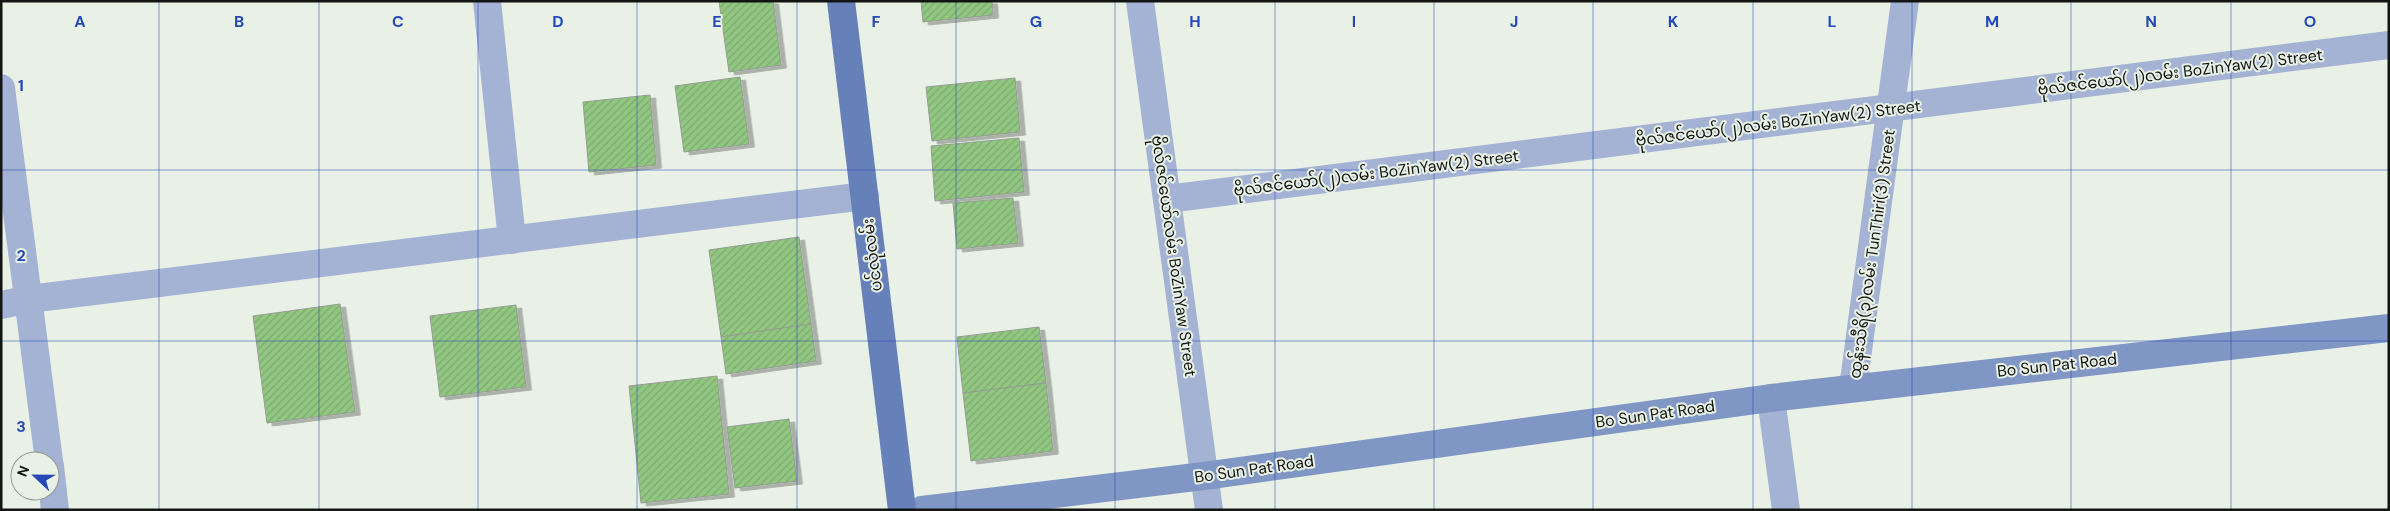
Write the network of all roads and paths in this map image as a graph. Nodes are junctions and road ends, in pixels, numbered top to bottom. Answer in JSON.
{"nodes":[{"id":1,"x":487,"y":1,"type":"edge"},
{"id":2,"x":841,"y":1,"type":"edge"},
{"id":3,"x":1140,"y":1,"type":"edge"},
{"id":4,"x":1906,"y":1,"type":"edge"},
{"id":5,"x":2389,"y":45,"type":"edge"},
{"id":6,"x":1,"y":88,"type":"edge"},
{"id":7,"x":1892,"y":108,"type":"junction"},
{"id":8,"x":865,"y":196,"type":"junction"},
{"id":9,"x":1167,"y":199,"type":"junction"},
{"id":10,"x":512,"y":240,"type":"junction"},
{"id":11,"x":29,"y":299,"type":"junction"},
{"id":12,"x":1,"y":305,"type":"edge"},
{"id":13,"x":2389,"y":328,"type":"edge"},
{"id":14,"x":1853,"y":388,"type":"junction"},
{"id":15,"x":1771,"y":398,"type":"junction"},
{"id":16,"x":48,"y":451,"type":"edge"},
{"id":17,"x":1204,"y":476,"type":"junction"},
{"id":18,"x":902,"y":510,"type":"edge"},
{"id":19,"x":922,"y":510,"type":"edge"},
{"id":20,"x":1209,"y":510,"type":"edge"},
{"id":21,"x":1786,"y":510,"type":"edge"}],
"edges":[{"from":1,"to":10,"type":"street"},
{"from":2,"to":8,"type":"main road","name":"ပင်လုံလမ်း"},
{"from":3,"to":9,"type":"street","name":"ဗိုလ်ဇင်ယော်လမ်း BoZinYaw Street"},
{"from":4,"to":7,"type":"street","name":"ထွန်းသီရိ(၃)လမ်း TunThiri(3) Street"},
{"from":5,"to":7,"type":"street","name":"ဗိုလ်ဇင်ယော်(၂)လမ်း BoZinYaw(2) Street"},
{"from":6,"to":11,"type":"street"},
{"from":7,"to":9,"type":"street","name":"ဗိုလ်ဇင်ယော်(၂)လမ်း BoZinYaw(2) Street"},
{"from":7,"to":14,"type":"street","name":"ထွန်းသီရိ(၃)လမ်း TunThiri(3) Street"},
{"from":8,"to":10,"type":"street"},
{"from":8,"to":18,"type":"main road","name":"ပင်လုံလမ်း"},
{"from":9,"to":17,"type":"street","name":"ဗိုလ်ဇင်ယော်လမ်း BoZinYaw Street"},
{"from":10,"to":11,"type":"street"},
{"from":11,"to":12,"type":"street"},
{"from":11,"to":16,"type":"street"},
{"from":13,"to":14,"type":"street","name":"Bo Sun Pat Road"},
{"from":14,"to":15,"type":"street","name":"Bo Sun Pat Road"},
{"from":15,"to":17,"type":"street","name":"Bo Sun Pat Road"},
{"from":15,"to":21,"type":"street"},
{"from":17,"to":19,"type":"street","name":"Bo Sun Pat Road"},
{"from":17,"to":20,"type":"street","name":"ဗိုလ်ဇင်ယော်လမ်း BoZinYaw Street"}]}
